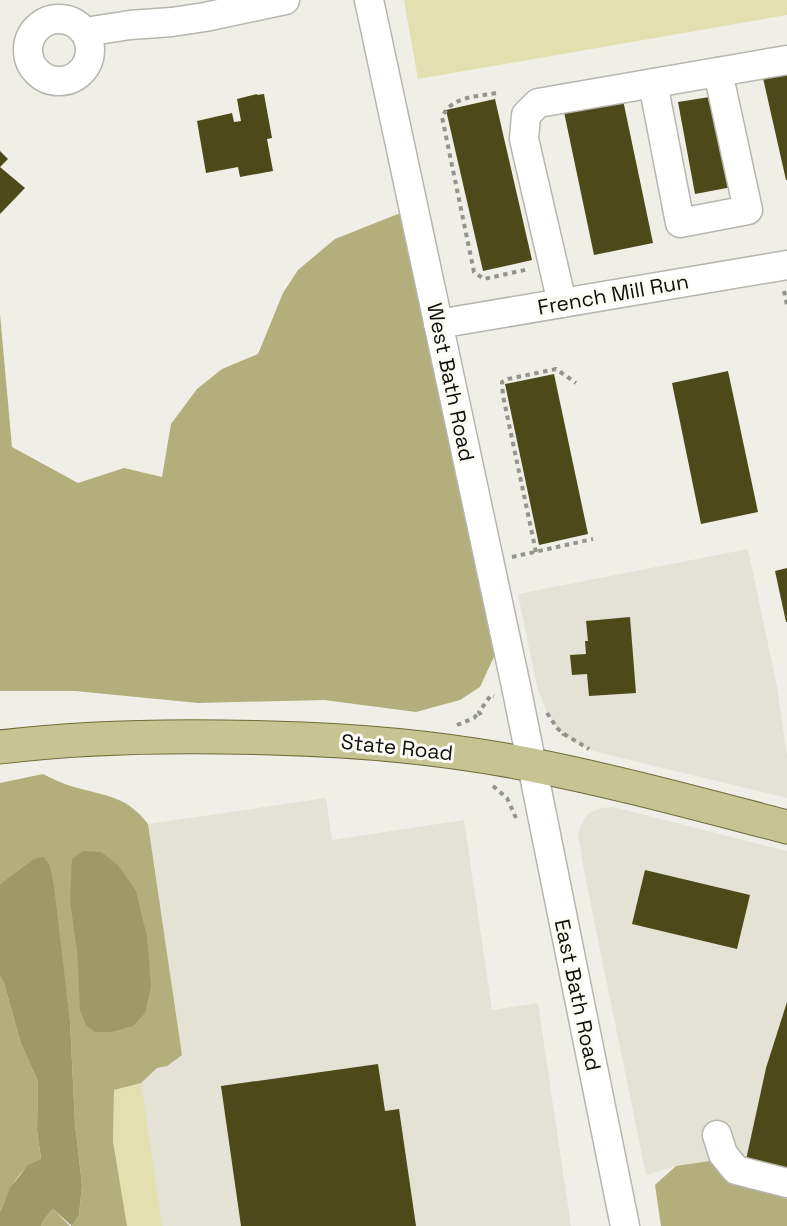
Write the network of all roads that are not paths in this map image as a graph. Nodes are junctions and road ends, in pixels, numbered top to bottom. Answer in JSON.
{"nodes":[{"id":1,"x":285,"y":0,"type":"edge"},
{"id":2,"x":369,"y":0,"type":"edge"},
{"id":3,"x":85,"y":32,"type":"dead end"},
{"id":4,"x":787,"y":60,"type":"edge"},
{"id":5,"x":718,"y":72,"type":"junction"},
{"id":6,"x":653,"y":83,"type":"junction"},
{"id":7,"x":786,"y":278,"type":"edge"},
{"id":8,"x":562,"y":303,"type":"junction"},
{"id":9,"x":438,"y":324,"type":"junction"},
{"id":10,"x":0,"y":747,"type":"edge"},
{"id":11,"x":530,"y":764,"type":"junction"},
{"id":12,"x":787,"y":826,"type":"edge"},
{"id":13,"x":717,"y":1135,"type":"dead end"},
{"id":14,"x":787,"y":1182,"type":"edge"},
{"id":15,"x":626,"y":1226,"type":"edge"}],
"edges":[{"from":1,"to":3,"type":"street"},
{"from":2,"to":9,"type":"street","name":"West Bath Road"},
{"from":4,"to":5,"type":"street"},
{"from":5,"to":6,"type":"street"},
{"from":5,"to":6,"type":"street"},
{"from":6,"to":8,"type":"street"},
{"from":7,"to":8,"type":"street","name":"French Mill Run"},
{"from":8,"to":9,"type":"street","name":"French Mill Run"},
{"from":9,"to":11,"type":"street","name":"West Bath Road"},
{"from":10,"to":11,"type":"main road","name":"State Road"},
{"from":11,"to":12,"type":"main road","name":"State Road"},
{"from":11,"to":15,"type":"street","name":"East Bath Road"},
{"from":13,"to":14,"type":"street"}]}
